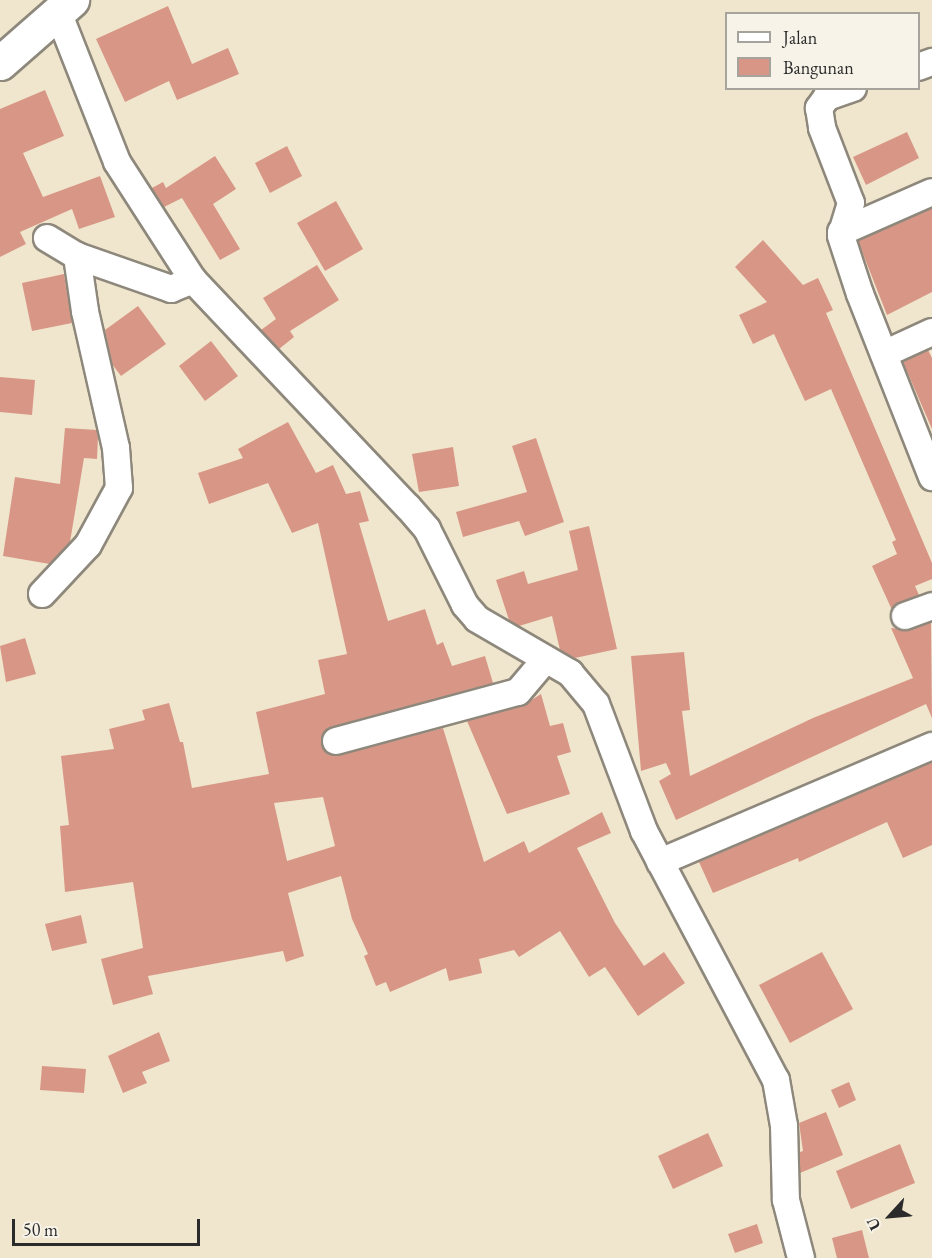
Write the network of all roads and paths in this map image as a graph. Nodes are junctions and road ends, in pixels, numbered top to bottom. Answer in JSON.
{"nodes":[{"id":1,"x":65,"y":6,"type":"edge"},
{"id":2,"x":0,"y":63,"type":"edge"},
{"id":3,"x":847,"y":90,"type":"edge"},
{"id":4,"x":932,"y":192,"type":"edge"},
{"id":5,"x":841,"y":232,"type":"junction"},
{"id":6,"x":47,"y":238,"type":"dead end"},
{"id":7,"x":77,"y":256,"type":"junction"},
{"id":8,"x":193,"y":280,"type":"junction"},
{"id":9,"x":932,"y":332,"type":"edge"},
{"id":10,"x":884,"y":354,"type":"junction"},
{"id":11,"x":931,"y":472,"type":"edge"},
{"id":12,"x":42,"y":594,"type":"dead end"},
{"id":13,"x":932,"y":606,"type":"edge"},
{"id":14,"x":905,"y":616,"type":"dead end"},
{"id":15,"x":546,"y":659,"type":"junction"},
{"id":16,"x":336,"y":741,"type":"dead end"},
{"id":17,"x":932,"y":746,"type":"edge"},
{"id":18,"x":660,"y":862,"type":"junction"},
{"id":19,"x":801,"y":1258,"type":"edge"}],
"edges":[{"from":1,"to":2,"type":"main road"},
{"from":1,"to":8,"type":"street"},
{"from":3,"to":5,"type":"street"},
{"from":4,"to":5,"type":"street"},
{"from":5,"to":10,"type":"street"},
{"from":6,"to":7,"type":"street"},
{"from":7,"to":8,"type":"street"},
{"from":7,"to":12,"type":"street"},
{"from":8,"to":15,"type":"street"},
{"from":9,"to":10,"type":"street"},
{"from":10,"to":11,"type":"street"},
{"from":13,"to":14,"type":"street"},
{"from":15,"to":16,"type":"street"},
{"from":15,"to":18,"type":"street"},
{"from":17,"to":18,"type":"street"},
{"from":18,"to":19,"type":"street"}]}
